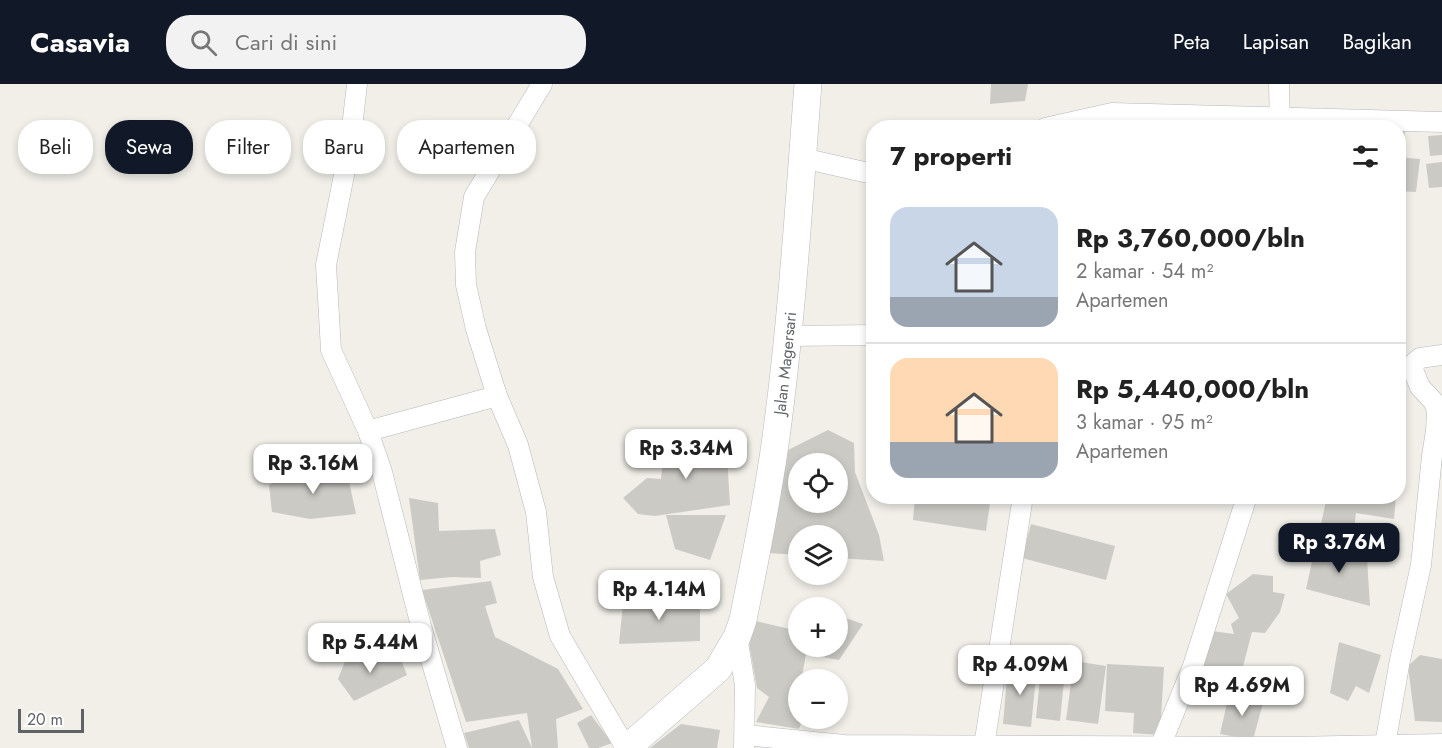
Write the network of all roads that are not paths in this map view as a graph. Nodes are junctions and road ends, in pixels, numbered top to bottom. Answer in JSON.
{"nodes":[{"id":1,"x":357,"y":84,"type":"edge"},
{"id":2,"x":542,"y":84,"type":"edge"},
{"id":3,"x":808,"y":84,"type":"edge"},
{"id":4,"x":1279,"y":84,"type":"edge"},
{"id":5,"x":1081,"y":120,"type":"edge"},
{"id":6,"x":1230,"y":120,"type":"edge"},
{"id":7,"x":1280,"y":120,"type":"edge"},
{"id":8,"x":1406,"y":122,"type":"edge"},
{"id":9,"x":1442,"y":122,"type":"edge"},
{"id":10,"x":802,"y":158,"type":"junction"},
{"id":11,"x":866,"y":172,"type":"edge"},
{"id":12,"x":866,"y":335,"type":"edge"},
{"id":13,"x":787,"y":336,"type":"junction"},
{"id":14,"x":1442,"y":355,"type":"edge"},
{"id":15,"x":497,"y":396,"type":"junction"},
{"id":16,"x":368,"y":431,"type":"junction"},
{"id":17,"x":1022,"y":504,"type":"edge"},
{"id":18,"x":1244,"y":504,"type":"edge"},
{"id":19,"x":737,"y":637,"type":"junction"},
{"id":20,"x":745,"y":741,"type":"edge"},
{"id":21,"x":1442,"y":744,"type":"edge"},
{"id":22,"x":984,"y":746,"type":"junction"},
{"id":23,"x":1385,"y":746,"type":"junction"},
{"id":24,"x":1160,"y":747,"type":"edge"},
{"id":25,"x":457,"y":748,"type":"edge"},
{"id":26,"x":627,"y":748,"type":"edge"},
{"id":27,"x":1207,"y":748,"type":"edge"},
{"id":28,"x":1314,"y":748,"type":"edge"}],
"edges":[{"from":1,"to":16,"type":"street"},
{"from":2,"to":15,"type":"street"},
{"from":3,"to":10,"type":"street","name":"Jalan Magersari"},
{"from":4,"to":7,"type":"street"},
{"from":5,"to":6,"type":"street"},
{"from":8,"to":9,"type":"street"},
{"from":10,"to":11,"type":"street"},
{"from":10,"to":13,"type":"street","name":"Jalan Magersari"},
{"from":12,"to":13,"type":"street"},
{"from":13,"to":19,"type":"street","name":"Jalan Magersari"},
{"from":14,"to":23,"type":"street"},
{"from":15,"to":16,"type":"street"},
{"from":15,"to":26,"type":"street"},
{"from":16,"to":25,"type":"street"},
{"from":17,"to":22,"type":"street"},
{"from":18,"to":24,"type":"street"},
{"from":19,"to":20,"type":"street"},
{"from":19,"to":26,"type":"street","name":"Jalan Magersari"},
{"from":20,"to":22,"type":"street"},
{"from":21,"to":23,"type":"street"},
{"from":22,"to":24,"type":"street"},
{"from":23,"to":28,"type":"street"},
{"from":24,"to":27,"type":"street"},
{"from":27,"to":28,"type":"street"}]}
